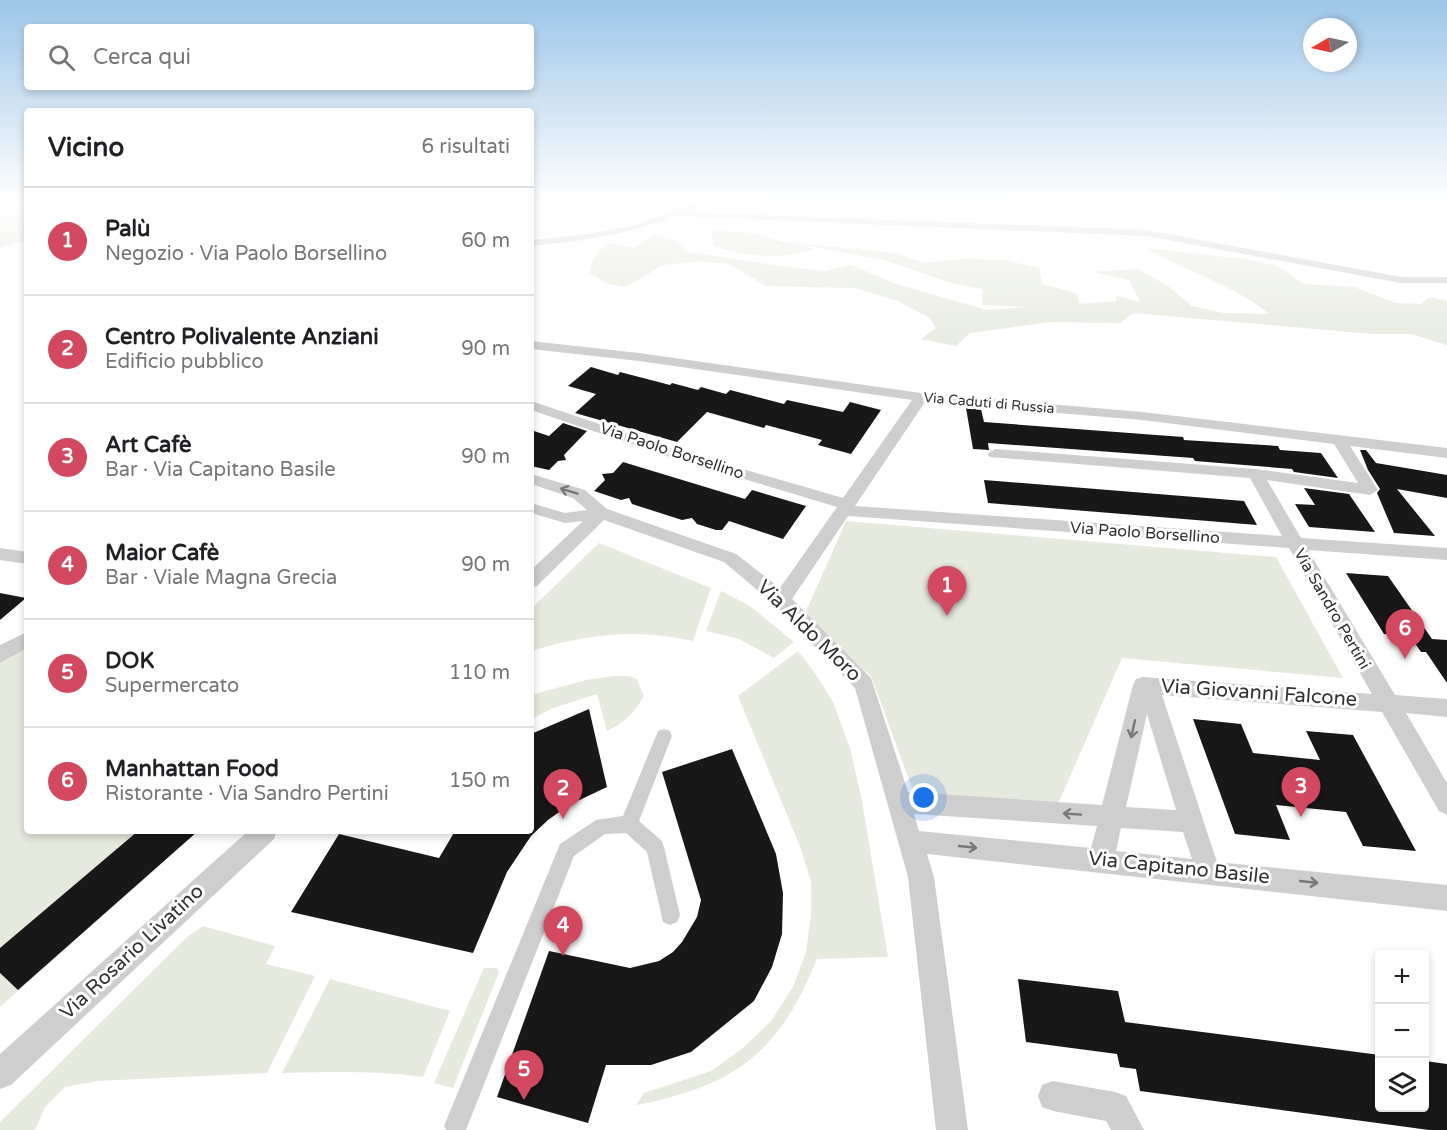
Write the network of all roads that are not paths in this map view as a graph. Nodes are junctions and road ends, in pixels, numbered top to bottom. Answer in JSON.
{"nodes":[{"id":1,"x":1257,"y":254,"type":"edge"},
{"id":2,"x":1447,"y":280,"type":"edge"},
{"id":3,"x":534,"y":345,"type":"edge"},
{"id":4,"x":921,"y":397,"type":"junction"},
{"id":5,"x":534,"y":406,"type":"edge"},
{"id":6,"x":1339,"y":440,"type":"junction"},
{"id":7,"x":1447,"y":453,"type":"edge"},
{"id":8,"x":996,"y":454,"type":"dead end"},
{"id":9,"x":1254,"y":474,"type":"junction"},
{"id":10,"x":534,"y":480,"type":"edge"},
{"id":11,"x":846,"y":508,"type":"junction"},
{"id":12,"x":534,"y":509,"type":"edge"},
{"id":13,"x":601,"y":513,"type":"junction"},
{"id":14,"x":1295,"y":544,"type":"junction"},
{"id":15,"x":0,"y":554,"type":"edge"},
{"id":16,"x":1447,"y":555,"type":"edge"},
{"id":17,"x":24,"y":558,"type":"edge"},
{"id":18,"x":534,"y":578,"type":"edge"},
{"id":19,"x":782,"y":600,"type":"junction"},
{"id":20,"x":24,"y":641,"type":"edge"},
{"id":21,"x":0,"y":655,"type":"edge"},
{"id":22,"x":1148,"y":685,"type":"junction"},
{"id":23,"x":1386,"y":703,"type":"junction"},
{"id":24,"x":1447,"y":708,"type":"edge"},
{"id":25,"x":664,"y":736,"type":"dead end"},
{"id":26,"x":899,"y":802,"type":"junction"},
{"id":27,"x":1447,"y":804,"type":"edge"},
{"id":28,"x":1112,"y":816,"type":"junction"},
{"id":29,"x":1193,"y":822,"type":"junction"},
{"id":30,"x":629,"y":824,"type":"junction"},
{"id":31,"x":262,"y":834,"type":"edge"},
{"id":32,"x":910,"y":842,"type":"junction"},
{"id":33,"x":1101,"y":860,"type":"junction"},
{"id":34,"x":1208,"y":871,"type":"junction"},
{"id":35,"x":1447,"y":897,"type":"edge"},
{"id":36,"x":670,"y":915,"type":"dead end"},
{"id":37,"x":0,"y":1074,"type":"edge"},
{"id":38,"x":1053,"y":1095,"type":"dead end"},
{"id":39,"x":456,"y":1126,"type":"dead end"},
{"id":40,"x":952,"y":1130,"type":"edge"},
{"id":41,"x":1128,"y":1130,"type":"edge"}],
"edges":[{"from":1,"to":2,"type":"street"},
{"from":3,"to":4,"type":"street","name":"Via Caduti di Russia"},
{"from":4,"to":6,"type":"street","name":"Via Caduti di Russia"},
{"from":4,"to":11,"type":"street"},
{"from":5,"to":11,"type":"street","name":"Via Paolo Borsellino"},
{"from":6,"to":7,"type":"street","name":"Via Caduti di Russia"},
{"from":6,"to":9,"type":"street"},
{"from":8,"to":9,"type":"street"},
{"from":9,"to":14,"type":"street","name":"Via Sandro Pertini"},
{"from":13,"to":10,"type":"street","name":"Via Aldo Moro","one_way":true},
{"from":11,"to":14,"type":"street","name":"Via Paolo Borsellino"},
{"from":11,"to":19,"type":"street"},
{"from":12,"to":13,"type":"street","name":"Via Aldo Moro"},
{"from":13,"to":18,"type":"street"},
{"from":13,"to":19,"type":"street","name":"Via Aldo Moro"},
{"from":14,"to":16,"type":"street","name":"Via Paolo Borsellino"},
{"from":14,"to":23,"type":"street","name":"Via Sandro Pertini"},
{"from":15,"to":17,"type":"street"},
{"from":19,"to":26,"type":"street","name":"Via Aldo Moro"},
{"from":20,"to":21,"type":"street"},
{"from":22,"to":23,"type":"street","name":"Via Giovanni Falcone"},
{"from":22,"to":28,"type":"street","name":"Via Giovanni Falcone","one_way":true},
{"from":22,"to":29,"type":"street"},
{"from":23,"to":24,"type":"street","name":"Via Giovanni Falcone"},
{"from":23,"to":27,"type":"street","name":"Via Sandro Pertini"},
{"from":25,"to":30,"type":"street"},
{"from":28,"to":26,"type":"street","one_way":true},
{"from":26,"to":32,"type":"street","name":"Via Aldo Moro"},
{"from":28,"to":29,"type":"street"},
{"from":28,"to":33,"type":"street","name":"Via Giovanni Falcone"},
{"from":29,"to":34,"type":"street"},
{"from":30,"to":36,"type":"street"},
{"from":30,"to":39,"type":"street"},
{"from":31,"to":37,"type":"street","name":"Via Rosario Livatino"},
{"from":32,"to":33,"type":"street","name":"Via Capitano Basile","one_way":true},
{"from":32,"to":40,"type":"street","name":"Via Aldo Moro"},
{"from":33,"to":34,"type":"street","name":"Via Capitano Basile"},
{"from":34,"to":35,"type":"street","name":"Via Capitano Basile","one_way":true},
{"from":38,"to":41,"type":"street"}]}
